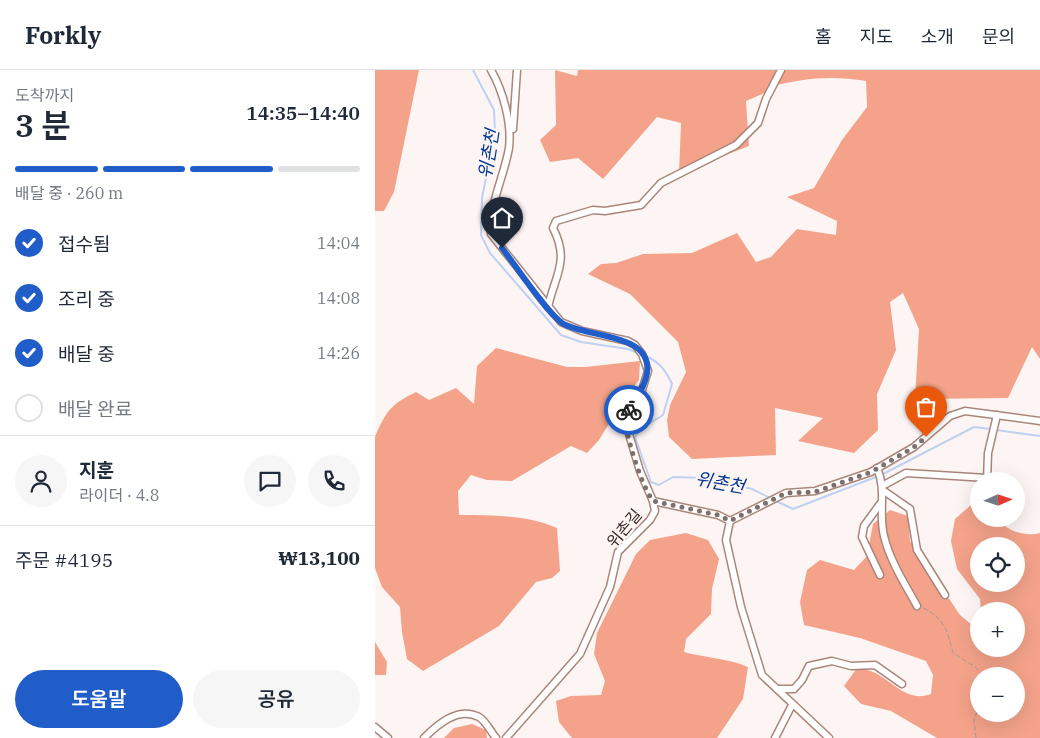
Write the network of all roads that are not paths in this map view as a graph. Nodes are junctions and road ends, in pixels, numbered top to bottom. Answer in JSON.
{"nodes":[{"id":1,"x":491,"y":70,"type":"edge"},
{"id":2,"x":517,"y":70,"type":"edge"},
{"id":3,"x":781,"y":70,"type":"edge"},
{"id":4,"x":509,"y":139,"type":"junction"},
{"id":5,"x":548,"y":307,"type":"junction"},
{"id":6,"x":997,"y":415,"type":"junction"},
{"id":7,"x":1040,"y":421,"type":"edge"},
{"id":8,"x":877,"y":470,"type":"junction"},
{"id":9,"x":987,"y":472,"type":"edge"},
{"id":10,"x":970,"y":479,"type":"edge"},
{"id":11,"x":882,"y":486,"type":"junction"},
{"id":12,"x":653,"y":501,"type":"junction"},
{"id":13,"x":880,"y":504,"type":"junction"},
{"id":14,"x":730,"y":521,"type":"junction"},
{"id":15,"x":880,"y":575,"type":"dead end"},
{"id":16,"x":945,"y":595,"type":"dead end"},
{"id":17,"x":917,"y":606,"type":"road end"},
{"id":18,"x":902,"y":684,"type":"dead end"},
{"id":19,"x":777,"y":689,"type":"junction"},
{"id":20,"x":792,"y":705,"type":"junction"},
{"id":21,"x":375,"y":727,"type":"edge"},
{"id":22,"x":388,"y":738,"type":"edge"},
{"id":23,"x":423,"y":738,"type":"edge"},
{"id":24,"x":496,"y":738,"type":"edge"},
{"id":25,"x":506,"y":738,"type":"edge"},
{"id":26,"x":775,"y":738,"type":"edge"},
{"id":27,"x":829,"y":738,"type":"edge"}],
"edges":[{"from":1,"to":4,"type":"street","name":"위촌길"},
{"from":2,"to":4,"type":"street"},
{"from":3,"to":5,"type":"street"},
{"from":4,"to":5,"type":"street","name":"위촌길"},
{"from":5,"to":12,"type":"street","name":"위촌길"},
{"from":6,"to":7,"type":"street"},
{"from":6,"to":8,"type":"street"},
{"from":6,"to":9,"type":"street"},
{"from":8,"to":11,"type":"street"},
{"from":8,"to":14,"type":"street"},
{"from":10,"to":11,"type":"street"},
{"from":11,"to":13,"type":"street"},
{"from":11,"to":16,"type":"street"},
{"from":12,"to":14,"type":"street"},
{"from":12,"to":25,"type":"street","name":"위촌길"},
{"from":13,"to":15,"type":"street"},
{"from":13,"to":17,"type":"street"},
{"from":14,"to":19,"type":"street"},
{"from":18,"to":19,"type":"street"},
{"from":19,"to":20,"type":"street"},
{"from":20,"to":26,"type":"street"},
{"from":20,"to":27,"type":"street"},
{"from":21,"to":22,"type":"street"},
{"from":23,"to":24,"type":"street"}]}
